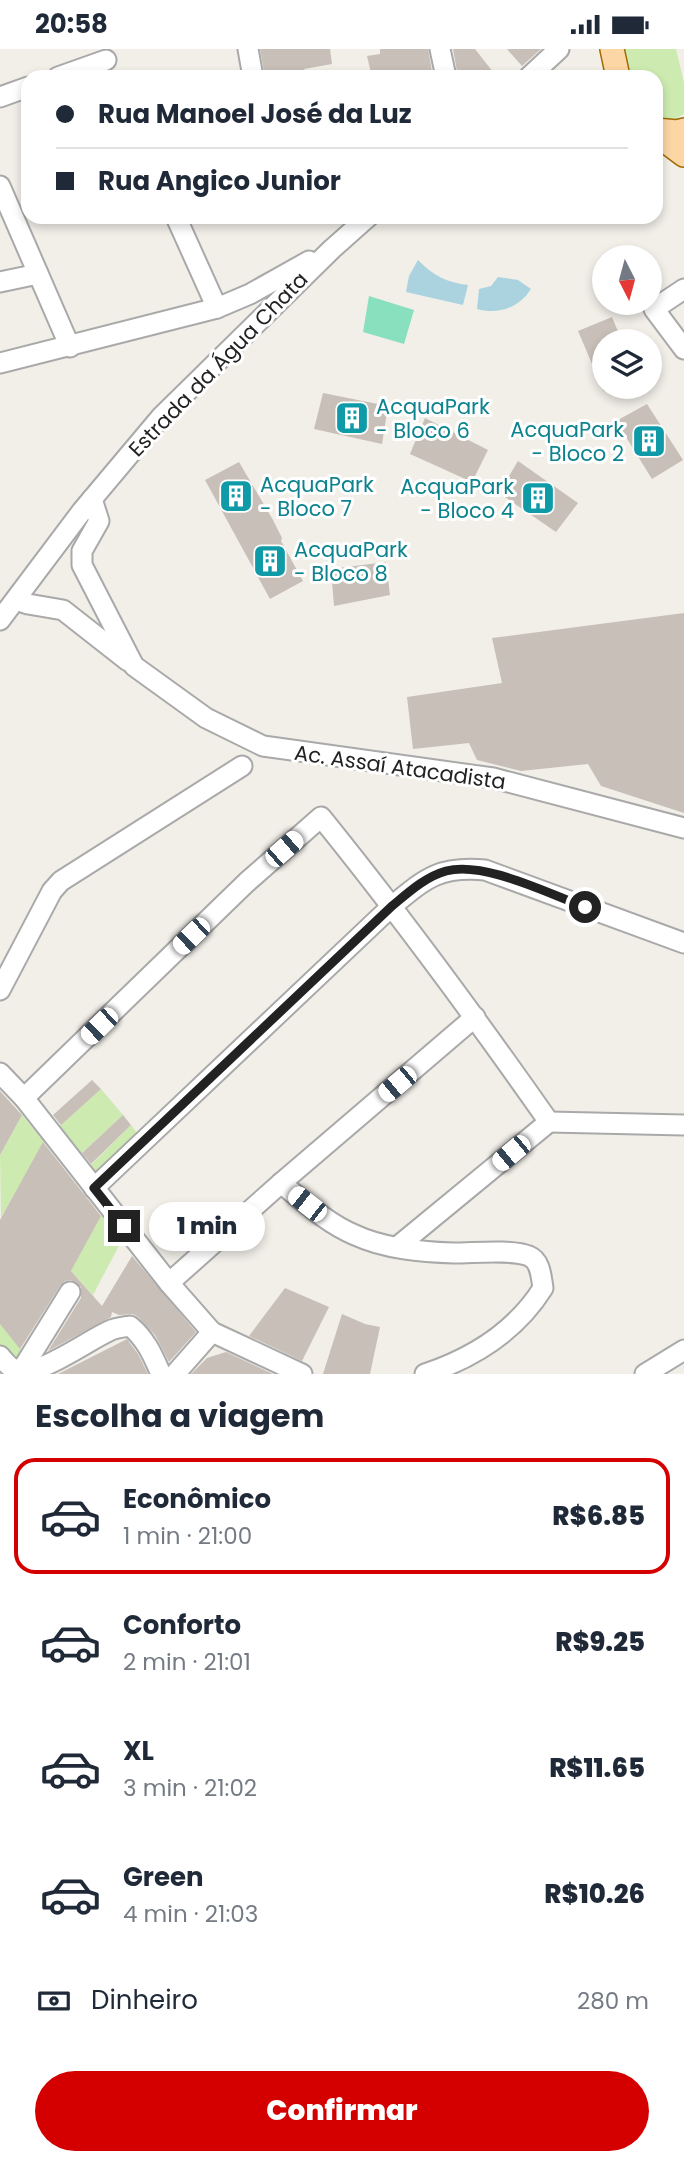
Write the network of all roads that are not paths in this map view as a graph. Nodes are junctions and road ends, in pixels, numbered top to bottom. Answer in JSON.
{"nodes":[{"id":1,"x":248,"y":49,"type":"edge"},
{"id":2,"x":440,"y":49,"type":"edge"},
{"id":3,"x":559,"y":49,"type":"edge"},
{"id":4,"x":612,"y":49,"type":"edge"},
{"id":5,"x":107,"y":62,"type":"edge"},
{"id":6,"x":81,"y":70,"type":"edge"},
{"id":7,"x":252,"y":70,"type":"edge"},
{"id":8,"x":444,"y":70,"type":"edge"},
{"id":9,"x":536,"y":70,"type":"edge"},
{"id":10,"x":616,"y":70,"type":"edge"},
{"id":11,"x":21,"y":90,"type":"edge"},
{"id":12,"x":0,"y":97,"type":"edge"},
{"id":13,"x":684,"y":130,"type":"edge"},
{"id":14,"x":663,"y":132,"type":"edge"},
{"id":15,"x":663,"y":138,"type":"edge"},
{"id":16,"x":684,"y":155,"type":"edge"},
{"id":17,"x":0,"y":186,"type":"edge"},
{"id":18,"x":179,"y":224,"type":"edge"},
{"id":19,"x":360,"y":224,"type":"edge"},
{"id":20,"x":332,"y":249,"type":"junction"},
{"id":21,"x":38,"y":274,"type":"junction"},
{"id":22,"x":0,"y":282,"type":"edge"},
{"id":23,"x":684,"y":289,"type":"edge"},
{"id":24,"x":217,"y":308,"type":"junction"},
{"id":25,"x":70,"y":347,"type":"junction"},
{"id":26,"x":684,"y":349,"type":"edge"},
{"id":27,"x":0,"y":363,"type":"edge"},
{"id":28,"x":92,"y":499,"type":"junction"},
{"id":29,"x":16,"y":600,"type":"junction"},
{"id":30,"x":108,"y":614,"type":"junction"},
{"id":31,"x":0,"y":620,"type":"edge"},
{"id":32,"x":85,"y":627,"type":"junction"},
{"id":33,"x":134,"y":666,"type":"junction"},
{"id":34,"x":242,"y":766,"type":"dead end"},
{"id":35,"x":684,"y":828,"type":"edge"},
{"id":36,"x":392,"y":906,"type":"junction"},
{"id":37,"x":684,"y":943,"type":"edge"},
{"id":38,"x":0,"y":990,"type":"edge"},
{"id":39,"x":475,"y":1017,"type":"junction"},
{"id":40,"x":0,"y":1073,"type":"edge"},
{"id":41,"x":24,"y":1098,"type":"junction"},
{"id":42,"x":549,"y":1122,"type":"junction"},
{"id":43,"x":684,"y":1125,"type":"edge"},
{"id":44,"x":281,"y":1183,"type":"junction"},
{"id":45,"x":94,"y":1188,"type":"junction"},
{"id":46,"x":397,"y":1247,"type":"junction"},
{"id":47,"x":169,"y":1283,"type":"junction"},
{"id":48,"x":70,"y":1292,"type":"dead end"},
{"id":49,"x":212,"y":1332,"type":"junction"},
{"id":50,"x":684,"y":1350,"type":"edge"},
{"id":51,"x":0,"y":1356,"type":"edge"},
{"id":52,"x":21,"y":1371,"type":"junction"},
{"id":53,"x":161,"y":1374,"type":"edge"},
{"id":54,"x":175,"y":1374,"type":"edge"},
{"id":55,"x":302,"y":1374,"type":"edge"},
{"id":56,"x":425,"y":1374,"type":"edge"},
{"id":57,"x":645,"y":1374,"type":"edge"}],
"edges":[{"from":1,"to":7,"type":"street"},
{"from":2,"to":8,"type":"street"},
{"from":3,"to":9,"type":"street"},
{"from":4,"to":10,"type":"main road"},
{"from":5,"to":6,"type":"street"},
{"from":11,"to":12,"type":"street"},
{"from":13,"to":14,"type":"main road"},
{"from":15,"to":16,"type":"main road"},
{"from":17,"to":21,"type":"street"},
{"from":18,"to":24,"type":"street"},
{"from":19,"to":20,"type":"street","name":"Estrada da Água Chata"},
{"from":20,"to":24,"type":"street"},
{"from":20,"to":28,"type":"street","name":"Estrada da Água Chata"},
{"from":21,"to":22,"type":"street"},
{"from":21,"to":25,"type":"street"},
{"from":23,"to":26,"type":"street"},
{"from":24,"to":25,"type":"street"},
{"from":25,"to":27,"type":"street"},
{"from":28,"to":29,"type":"street","name":"Estrada da Água Chata"},
{"from":28,"to":30,"type":"street","name":"Ac. Assaí Atacadista"},
{"from":29,"to":31,"type":"street","name":"Estrada da Água Chata"},
{"from":29,"to":32,"type":"street","name":"Ac. Assaí Atacadista"},
{"from":30,"to":32,"type":"street"},
{"from":30,"to":33,"type":"street","name":"Ac. Assaí Atacadista"},
{"from":32,"to":33,"type":"street","name":"Ac. Assaí Atacadista"},
{"from":33,"to":35,"type":"street","name":"Ac. Assaí Atacadista"},
{"from":34,"to":38,"type":"street"},
{"from":36,"to":37,"type":"street"},
{"from":36,"to":39,"type":"street"},
{"from":36,"to":41,"type":"street"},
{"from":36,"to":45,"type":"street"},
{"from":39,"to":42,"type":"street"},
{"from":39,"to":44,"type":"street"},
{"from":40,"to":41,"type":"street"},
{"from":41,"to":45,"type":"street"},
{"from":42,"to":43,"type":"street"},
{"from":42,"to":46,"type":"street"},
{"from":44,"to":46,"type":"street"},
{"from":44,"to":47,"type":"street"},
{"from":45,"to":47,"type":"street"},
{"from":46,"to":56,"type":"street"},
{"from":47,"to":49,"type":"street"},
{"from":48,"to":52,"type":"street"},
{"from":49,"to":54,"type":"street"},
{"from":49,"to":55,"type":"street"},
{"from":50,"to":57,"type":"street"},
{"from":51,"to":52,"type":"street"},
{"from":52,"to":53,"type":"street"}]}
